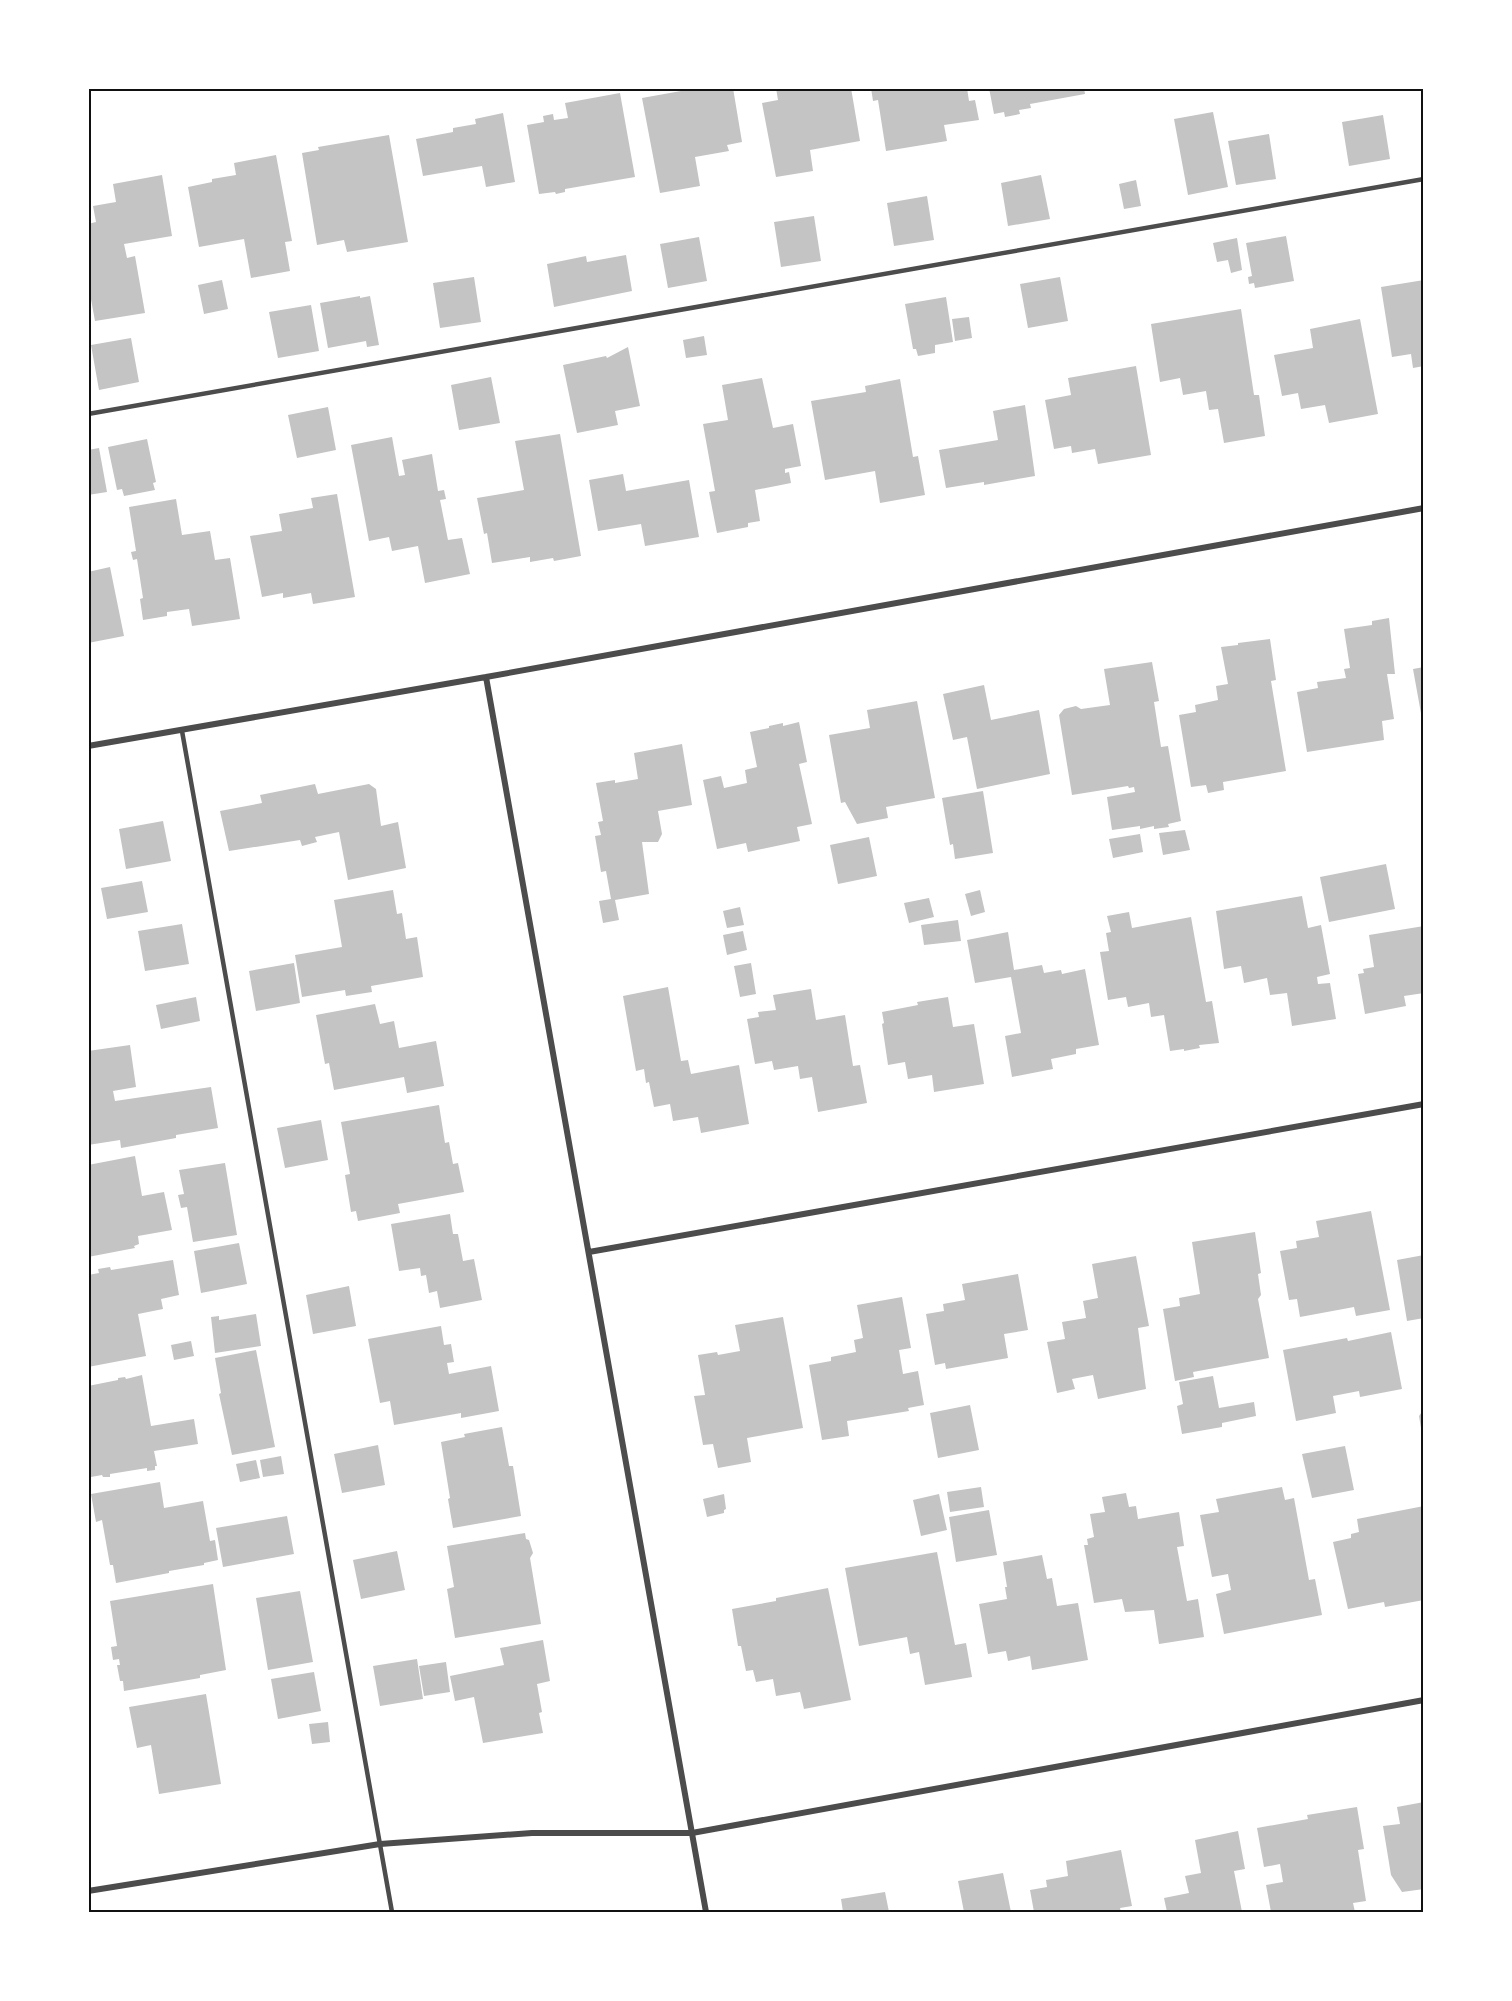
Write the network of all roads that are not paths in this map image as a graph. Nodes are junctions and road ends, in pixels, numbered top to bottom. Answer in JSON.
{"nodes":[{"id":1,"x":1424,"y":179,"type":"edge"},
{"id":2,"x":88,"y":414,"type":"edge"},
{"id":3,"x":1424,"y":508,"type":"edge"},
{"id":4,"x":486,"y":677,"type":"junction"},
{"id":5,"x":182,"y":731,"type":"junction"},
{"id":6,"x":88,"y":746,"type":"edge"},
{"id":7,"x":1424,"y":1104,"type":"edge"},
{"id":8,"x":589,"y":1252,"type":"junction"},
{"id":9,"x":1424,"y":1700,"type":"edge"},
{"id":10,"x":692,"y":1833,"type":"junction"},
{"id":11,"x":380,"y":1844,"type":"junction"},
{"id":12,"x":88,"y":1891,"type":"edge"},
{"id":13,"x":392,"y":1912,"type":"edge"},
{"id":14,"x":706,"y":1912,"type":"edge"}],
"edges":[{"from":1,"to":2,"type":"lane"},
{"from":3,"to":4,"type":"street"},
{"from":4,"to":5,"type":"street"},
{"from":4,"to":8,"type":"street"},
{"from":5,"to":6,"type":"street"},
{"from":5,"to":11,"type":"lane"},
{"from":7,"to":8,"type":"street"},
{"from":8,"to":10,"type":"street"},
{"from":9,"to":10,"type":"street"},
{"from":10,"to":11,"type":"street"},
{"from":10,"to":14,"type":"street"},
{"from":11,"to":12,"type":"street"},
{"from":11,"to":13,"type":"lane"}]}
